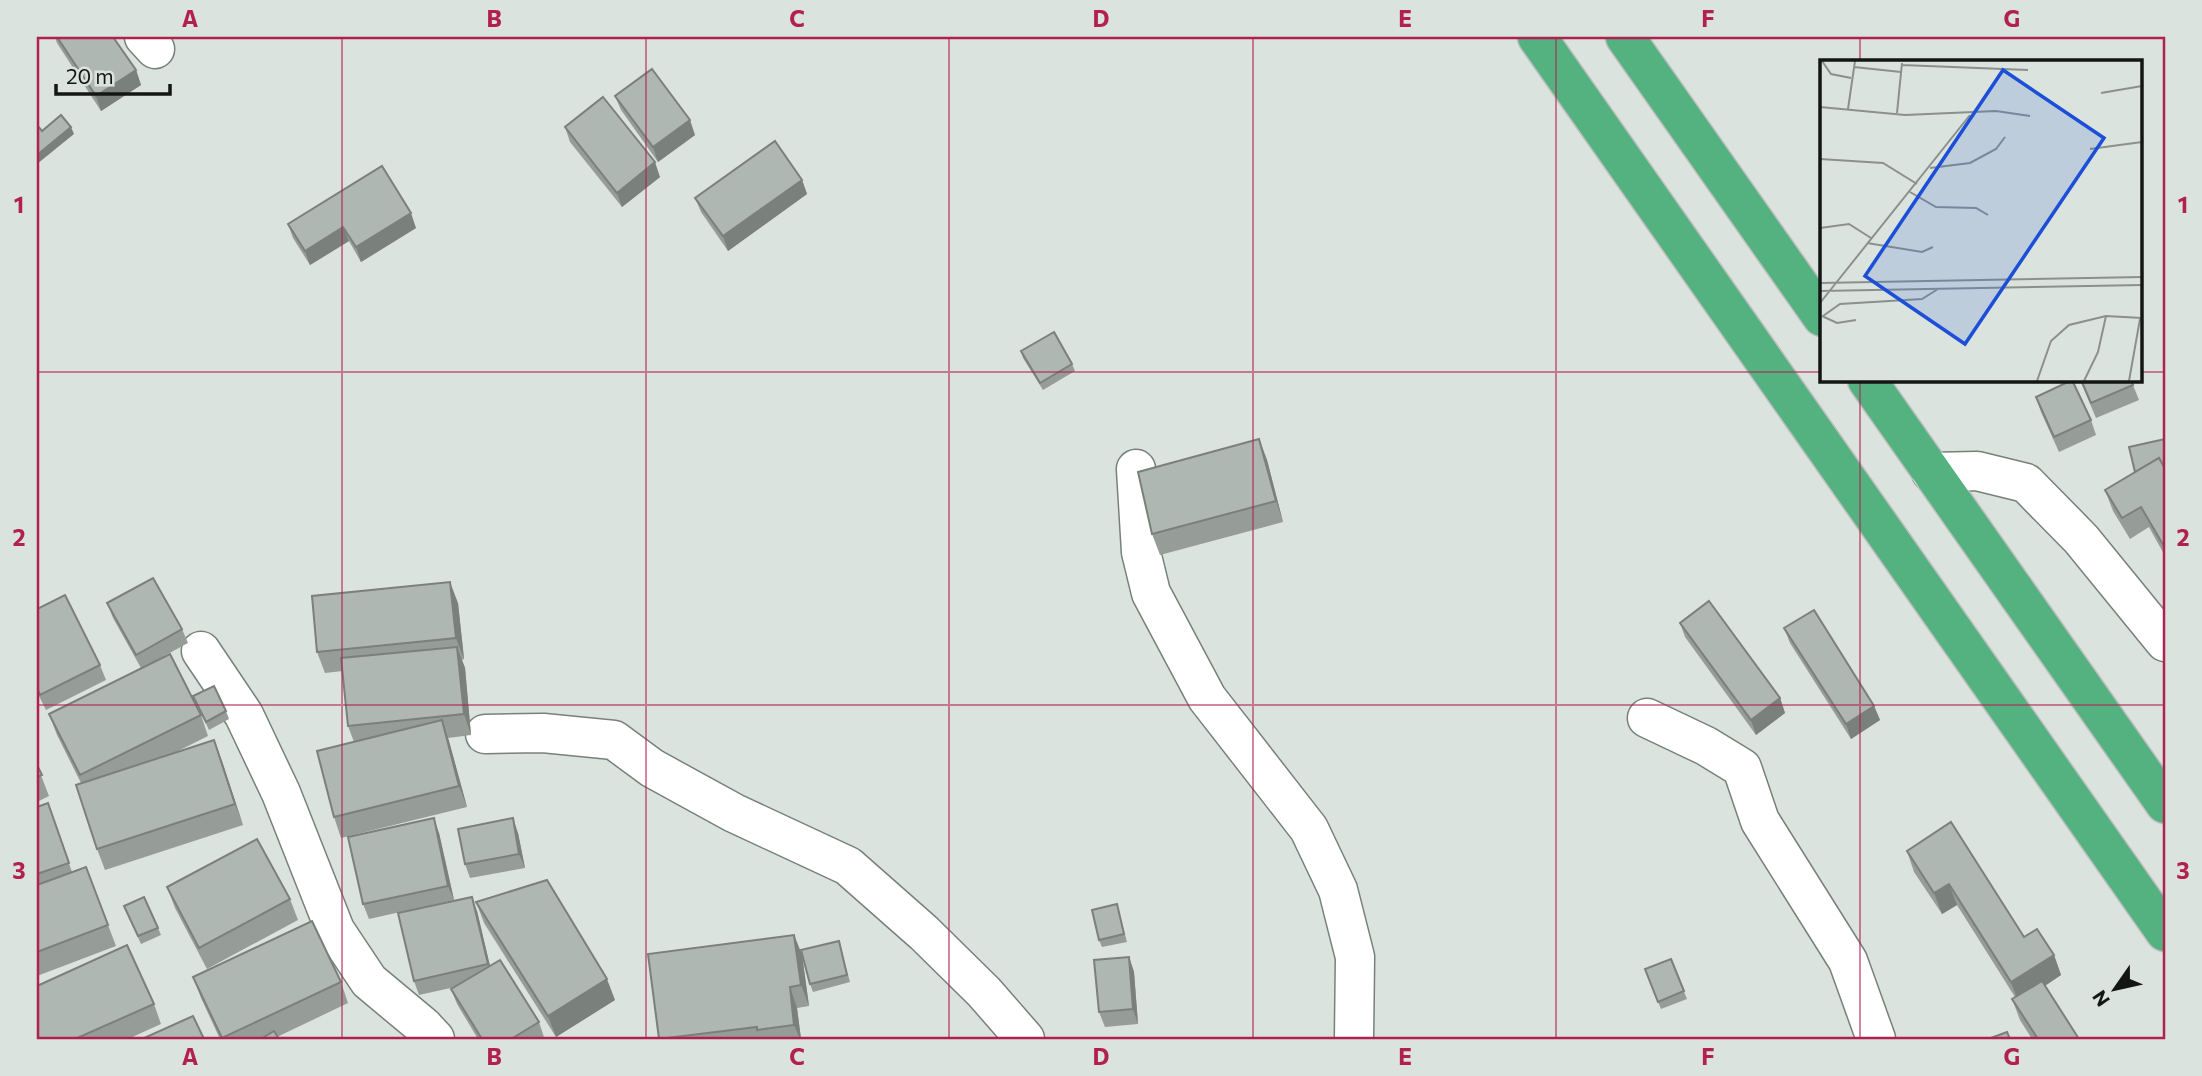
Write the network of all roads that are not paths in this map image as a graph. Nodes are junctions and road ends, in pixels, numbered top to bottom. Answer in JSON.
{"nodes":[{"id":1,"x":1536,"y":37,"type":"edge"},
{"id":2,"x":1625,"y":37,"type":"edge"},
{"id":3,"x":1820,"y":314,"type":"edge"},
{"id":4,"x":1868,"y":382,"type":"edge"},
{"id":5,"x":1136,"y":469,"type":"dead end"},
{"id":6,"x":1931,"y":472,"type":"junction"},
{"id":7,"x":2165,"y":642,"type":"edge"},
{"id":8,"x":201,"y":651,"type":"dead end"},
{"id":9,"x":1647,"y":718,"type":"dead end"},
{"id":10,"x":485,"y":734,"type":"dead end"},
{"id":11,"x":2165,"y":804,"type":"edge"},
{"id":12,"x":2165,"y":932,"type":"edge"},
{"id":13,"x":435,"y":1039,"type":"edge"},
{"id":14,"x":1025,"y":1039,"type":"edge"},
{"id":15,"x":1354,"y":1039,"type":"edge"},
{"id":16,"x":1876,"y":1039,"type":"edge"}],
"edges":[{"from":1,"to":12,"type":"highway"},
{"from":2,"to":3,"type":"highway"},
{"from":4,"to":6,"type":"highway"},
{"from":5,"to":15,"type":"street"},
{"from":6,"to":7,"type":"street"},
{"from":6,"to":11,"type":"highway"},
{"from":8,"to":13,"type":"street"},
{"from":9,"to":16,"type":"street"},
{"from":10,"to":14,"type":"street"}]}
